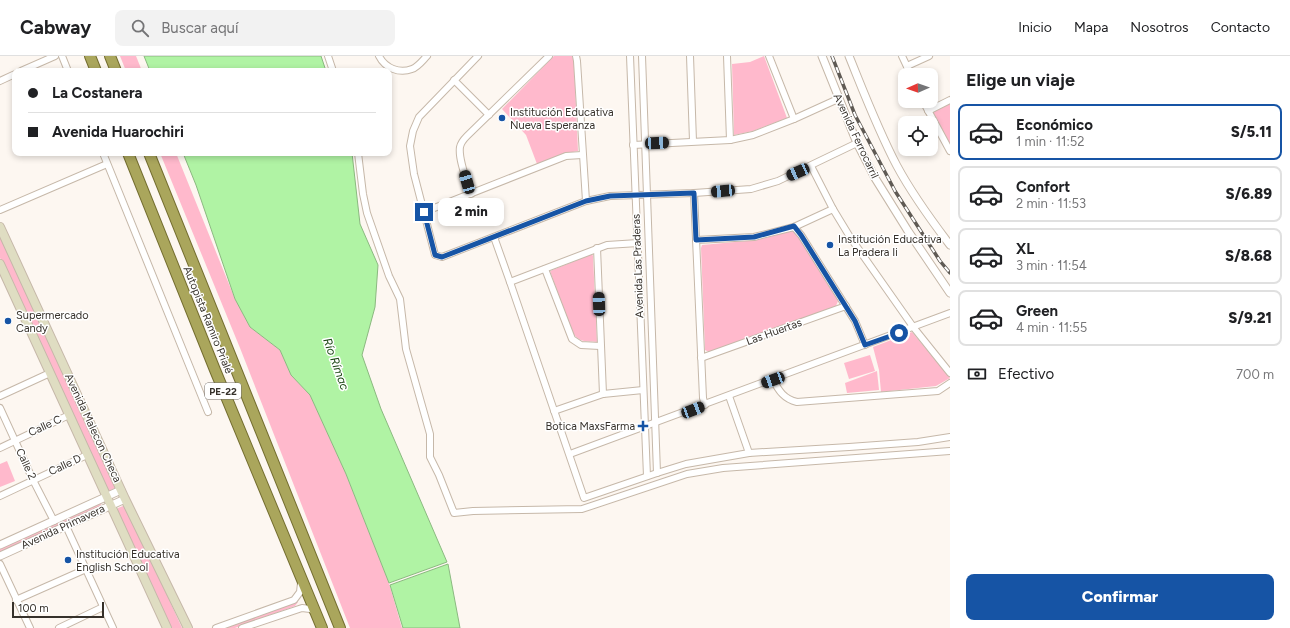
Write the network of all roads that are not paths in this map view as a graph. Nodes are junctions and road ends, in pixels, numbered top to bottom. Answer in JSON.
{"nodes":[{"id":1,"x":55,"y":56,"type":"edge"},
{"id":2,"x":62,"y":56,"type":"edge"},
{"id":3,"x":90,"y":56,"type":"edge"},
{"id":4,"x":110,"y":56,"type":"edge"},
{"id":5,"x":328,"y":56,"type":"edge"},
{"id":6,"x":379,"y":56,"type":"edge"},
{"id":7,"x":427,"y":56,"type":"edge"},
{"id":8,"x":478,"y":56,"type":"edge"},
{"id":9,"x":549,"y":56,"type":"edge"},
{"id":10,"x":576,"y":56,"type":"edge"},
{"id":11,"x":630,"y":56,"type":"edge"},
{"id":12,"x":642,"y":56,"type":"edge"},
{"id":13,"x":690,"y":56,"type":"edge"},
{"id":14,"x":727,"y":56,"type":"edge"},
{"id":15,"x":769,"y":56,"type":"edge"},
{"id":16,"x":822,"y":56,"type":"edge"},
{"id":17,"x":849,"y":56,"type":"edge"},
{"id":18,"x":902,"y":56,"type":"edge"},
{"id":19,"x":929,"y":56,"type":"edge"},
{"id":20,"x":907,"y":66,"type":"joint"},
{"id":21,"x":28,"y":68,"type":"edge"},
{"id":22,"x":67,"y":68,"type":"edge"},
{"id":23,"x":95,"y":68,"type":"edge"},
{"id":24,"x":115,"y":68,"type":"edge"},
{"id":25,"x":332,"y":68,"type":"edge"},
{"id":26,"x":390,"y":68,"type":"edge"},
{"id":27,"x":392,"y":69,"type":"edge"},
{"id":28,"x":12,"y":75,"type":"edge"},
{"id":29,"x":454,"y":80,"type":"junction"},
{"id":30,"x":0,"y":81,"type":"edge"},
{"id":31,"x":838,"y":98,"type":"junction"},
{"id":32,"x":950,"y":100,"type":"edge"},
{"id":33,"x":927,"y":108,"type":"edge"},
{"id":34,"x":928,"y":111,"type":"junction"},
{"id":35,"x":489,"y":115,"type":"junction"},
{"id":36,"x":794,"y":119,"type":"junction"},
{"id":37,"x":730,"y":140,"type":"junction"},
{"id":38,"x":693,"y":141,"type":"junction"},
{"id":39,"x":645,"y":144,"type":"junction"},
{"id":40,"x":857,"y":144,"type":"junction"},
{"id":41,"x":633,"y":145,"type":"junction"},
{"id":42,"x":950,"y":150,"type":"edge"},
{"id":43,"x":582,"y":155,"type":"junction"},
{"id":44,"x":103,"y":156,"type":"edge"},
{"id":45,"x":129,"y":156,"type":"edge"},
{"id":46,"x":150,"y":156,"type":"edge"},
{"id":47,"x":358,"y":156,"type":"edge"},
{"id":48,"x":107,"y":164,"type":"junction"},
{"id":49,"x":811,"y":166,"type":"junction"},
{"id":50,"x":694,"y":193,"type":"junction"},
{"id":51,"x":471,"y":194,"type":"junction"},
{"id":52,"x":635,"y":195,"type":"junction"},
{"id":53,"x":646,"y":195,"type":"junction"},
{"id":54,"x":586,"y":201,"type":"junction"},
{"id":55,"x":833,"y":208,"type":"junction"},
{"id":56,"x":0,"y":210,"type":"edge"},
{"id":57,"x":424,"y":212,"type":"junction"},
{"id":58,"x":794,"y":226,"type":"junction"},
{"id":59,"x":0,"y":227,"type":"edge"},
{"id":60,"x":494,"y":237,"type":"junction"},
{"id":61,"x":696,"y":240,"type":"junction"},
{"id":62,"x":638,"y":243,"type":"junction"},
{"id":63,"x":950,"y":245,"type":"edge"},
{"id":64,"x":597,"y":248,"type":"junction"},
{"id":65,"x":0,"y":264,"type":"edge"},
{"id":66,"x":545,"y":269,"type":"junction"},
{"id":67,"x":3,"y":280,"type":"edge"},
{"id":68,"x":510,"y":282,"type":"junction"},
{"id":69,"x":950,"y":293,"type":"edge"},
{"id":70,"x":846,"y":306,"type":"junction"},
{"id":71,"x":950,"y":313,"type":"edge"},
{"id":72,"x":914,"y":328,"type":"junction"},
{"id":73,"x":865,"y":345,"type":"junction"},
{"id":74,"x":600,"y":346,"type":"junction"},
{"id":75,"x":701,"y":358,"type":"junction"},
{"id":76,"x":50,"y":373,"type":"junction"},
{"id":77,"x":950,"y":373,"type":"edge"},
{"id":78,"x":773,"y":380,"type":"junction"},
{"id":79,"x":950,"y":383,"type":"edge"},
{"id":80,"x":643,"y":390,"type":"junction"},
{"id":81,"x":602,"y":394,"type":"junction"},
{"id":82,"x":0,"y":396,"type":"edge"},
{"id":83,"x":729,"y":396,"type":"junction"},
{"id":84,"x":705,"y":405,"type":"junction"},
{"id":85,"x":0,"y":408,"type":"edge"},
{"id":86,"x":554,"y":411,"type":"junction"},
{"id":87,"x":208,"y":412,"type":"dead end"},
{"id":88,"x":69,"y":415,"type":"junction"},
{"id":89,"x":655,"y":424,"type":"junction"},
{"id":90,"x":645,"y":428,"type":"junction"},
{"id":91,"x":950,"y":437,"type":"edge"},
{"id":92,"x":16,"y":441,"type":"junction"},
{"id":93,"x":0,"y":448,"type":"edge"},
{"id":94,"x":950,"y":450,"type":"edge"},
{"id":95,"x":749,"y":453,"type":"junction"},
{"id":96,"x":570,"y":454,"type":"junction"},
{"id":97,"x":87,"y":455,"type":"junction"},
{"id":98,"x":657,"y":473,"type":"junction"},
{"id":99,"x":647,"y":476,"type":"junction"},
{"id":100,"x":33,"y":480,"type":"junction"},
{"id":101,"x":121,"y":490,"type":"junction"},
{"id":102,"x":0,"y":496,"type":"edge"},
{"id":103,"x":107,"y":497,"type":"junction"},
{"id":104,"x":125,"y":499,"type":"junction"},
{"id":105,"x":111,"y":505,"type":"junction"},
{"id":106,"x":54,"y":521,"type":"junction"},
{"id":107,"x":66,"y":526,"type":"junction"},
{"id":108,"x":0,"y":545,"type":"edge"},
{"id":109,"x":0,"y":556,"type":"edge"},
{"id":110,"x":0,"y":564,"type":"edge"},
{"id":111,"x":86,"y":569,"type":"junction"},
{"id":112,"x":300,"y":577,"type":"junction"},
{"id":113,"x":16,"y":600,"type":"junction"},
{"id":114,"x":103,"y":607,"type":"junction"},
{"id":115,"x":315,"y":612,"type":"junction"},
{"id":116,"x":30,"y":628,"type":"edge"},
{"id":117,"x":59,"y":628,"type":"edge"},
{"id":118,"x":113,"y":628,"type":"edge"},
{"id":119,"x":167,"y":628,"type":"edge"},
{"id":120,"x":188,"y":628,"type":"edge"},
{"id":121,"x":216,"y":628,"type":"edge"},
{"id":122,"x":242,"y":628,"type":"edge"},
{"id":123,"x":322,"y":628,"type":"edge"},
{"id":124,"x":340,"y":628,"type":"edge"}],
"edges":[{"from":1,"to":21,"type":"street"},
{"from":2,"to":22,"type":"street"},
{"from":3,"to":23,"type":"highway"},
{"from":4,"to":24,"type":"highway"},
{"from":5,"to":25,"type":"street"},
{"from":6,"to":26,"type":"street"},
{"from":7,"to":27,"type":"street"},
{"from":8,"to":29,"type":"street"},
{"from":9,"to":35,"type":"street"},
{"from":10,"to":43,"type":"street"},
{"from":11,"to":41,"type":"street","name":"Avenida Las Praderas"},
{"from":12,"to":39,"type":"street","name":"Avenida Las Praderas"},
{"from":13,"to":38,"type":"street"},
{"from":14,"to":37,"type":"street"},
{"from":15,"to":36,"type":"street"},
{"from":16,"to":31,"type":"street","name":"Avenida Ferrocarril"},
{"from":17,"to":63,"type":"street"},
{"from":18,"to":20,"type":"street"},
{"from":19,"to":20,"type":"street"},
{"from":28,"to":30,"type":"street"},
{"from":29,"to":35,"type":"street"},
{"from":29,"to":57,"type":"street"},
{"from":31,"to":36,"type":"street"},
{"from":31,"to":40,"type":"street","name":"Avenida Ferrocarril"},
{"from":32,"to":34,"type":"street"},
{"from":33,"to":34,"type":"street"},
{"from":34,"to":42,"type":"street"},
{"from":35,"to":51,"type":"street"},
{"from":36,"to":37,"type":"street"},
{"from":37,"to":38,"type":"street"},
{"from":38,"to":39,"type":"street"},
{"from":39,"to":41,"type":"street"},
{"from":39,"to":53,"type":"street","name":"Avenida Las Praderas"},
{"from":40,"to":49,"type":"street"},
{"from":40,"to":69,"type":"street","name":"Avenida Ferrocarril"},
{"from":41,"to":52,"type":"street","name":"Avenida Las Praderas"},
{"from":43,"to":51,"type":"street"},
{"from":43,"to":54,"type":"street"},
{"from":44,"to":48,"type":"street"},
{"from":45,"to":112,"type":"highway","name":"Autopista Ramiro Prialé","number":"PE-22"},
{"from":46,"to":124,"type":"highway","name":"Autopista Ramiro Prialé","number":"PE-22"},
{"from":47,"to":94,"type":"street"},
{"from":48,"to":56,"type":"street"},
{"from":48,"to":87,"type":"street"},
{"from":49,"to":50,"type":"street"},
{"from":49,"to":55,"type":"street"},
{"from":50,"to":53,"type":"street"},
{"from":50,"to":61,"type":"street"},
{"from":51,"to":57,"type":"street"},
{"from":52,"to":53,"type":"street"},
{"from":52,"to":54,"type":"street"},
{"from":52,"to":62,"type":"street","name":"Avenida Las Praderas"},
{"from":53,"to":89,"type":"street","name":"Avenida Las Praderas"},
{"from":54,"to":60,"type":"street"},
{"from":55,"to":58,"type":"street"},
{"from":55,"to":72,"type":"street"},
{"from":57,"to":60,"type":"street"},
{"from":58,"to":61,"type":"street"},
{"from":58,"to":70,"type":"street"},
{"from":59,"to":101,"type":"main road","name":"Avenida Malecon Checa"},
{"from":60,"to":68,"type":"street"},
{"from":61,"to":75,"type":"street"},
{"from":62,"to":64,"type":"street"},
{"from":62,"to":80,"type":"street","name":"Avenida Las Praderas"},
{"from":64,"to":66,"type":"street"},
{"from":64,"to":74,"type":"street"},
{"from":65,"to":67,"type":"main road","name":"Avenida Malecon Checa"},
{"from":66,"to":68,"type":"street"},
{"from":66,"to":74,"type":"street"},
{"from":67,"to":76,"type":"main road","name":"Avenida Malecon Checa"},
{"from":68,"to":86,"type":"street"},
{"from":70,"to":73,"type":"street"},
{"from":70,"to":75,"type":"street","name":"Las Huertas"},
{"from":71,"to":72,"type":"street"},
{"from":72,"to":73,"type":"street"},
{"from":72,"to":77,"type":"street"},
{"from":73,"to":78,"type":"street"},
{"from":74,"to":81,"type":"street"},
{"from":75,"to":84,"type":"street"},
{"from":76,"to":82,"type":"street"},
{"from":76,"to":88,"type":"main road","name":"Avenida Malecon Checa"},
{"from":78,"to":79,"type":"street"},
{"from":78,"to":83,"type":"street"},
{"from":80,"to":81,"type":"street"},
{"from":80,"to":90,"type":"street","name":"Avenida Las Praderas"},
{"from":81,"to":86,"type":"street"},
{"from":83,"to":84,"type":"street"},
{"from":83,"to":95,"type":"street"},
{"from":84,"to":89,"type":"street"},
{"from":85,"to":92,"type":"street","name":"Calle 2"},
{"from":86,"to":96,"type":"street"},
{"from":88,"to":92,"type":"street","name":"Calle C"},
{"from":88,"to":97,"type":"main road","name":"Avenida Malecon Checa"},
{"from":89,"to":90,"type":"street"},
{"from":89,"to":98,"type":"street","name":"Avenida Las Praderas"},
{"from":90,"to":96,"type":"street"},
{"from":90,"to":99,"type":"street","name":"Avenida Las Praderas"},
{"from":91,"to":95,"type":"street"},
{"from":92,"to":93,"type":"street","name":"Calle C"},
{"from":92,"to":100,"type":"street","name":"Calle 2"},
{"from":95,"to":98,"type":"street"},
{"from":96,"to":99,"type":"street"},
{"from":97,"to":100,"type":"street","name":"Calle D"},
{"from":97,"to":103,"type":"main road","name":"Avenida Malecon Checa"},
{"from":98,"to":99,"type":"street"},
{"from":100,"to":102,"type":"street","name":"Calle D"},
{"from":100,"to":106,"type":"street","name":"Calle 2"},
{"from":101,"to":103,"type":"street","name":"Avenida Primavera"},
{"from":101,"to":104,"type":"main road","name":"Avenida Malecon Checa"},
{"from":103,"to":105,"type":"main road","name":"Avenida Malecon Checa"},
{"from":103,"to":106,"type":"street","name":"Avenida Primavera"},
{"from":104,"to":105,"type":"street","name":"Avenida Primavera"},
{"from":104,"to":120,"type":"main road","name":"Avenida Malecon Checa"},
{"from":105,"to":107,"type":"street","name":"Avenida Primavera"},
{"from":105,"to":119,"type":"main road","name":"Avenida Malecon Checa"},
{"from":106,"to":108,"type":"street","name":"Avenida Primavera"},
{"from":107,"to":109,"type":"street","name":"Avenida Primavera"},
{"from":107,"to":111,"type":"street"},
{"from":110,"to":113,"type":"street"},
{"from":111,"to":113,"type":"street"},
{"from":111,"to":114,"type":"street"},
{"from":112,"to":115,"type":"highway","name":"Autopista Ramiro Prialé","number":"PE-22"},
{"from":112,"to":121,"type":"street"},
{"from":113,"to":116,"type":"street"},
{"from":114,"to":117,"type":"street"},
{"from":114,"to":118,"type":"street"},
{"from":115,"to":122,"type":"street"},
{"from":115,"to":123,"type":"highway","name":"Autopista Ramiro Prialé","number":"PE-22"}]}
